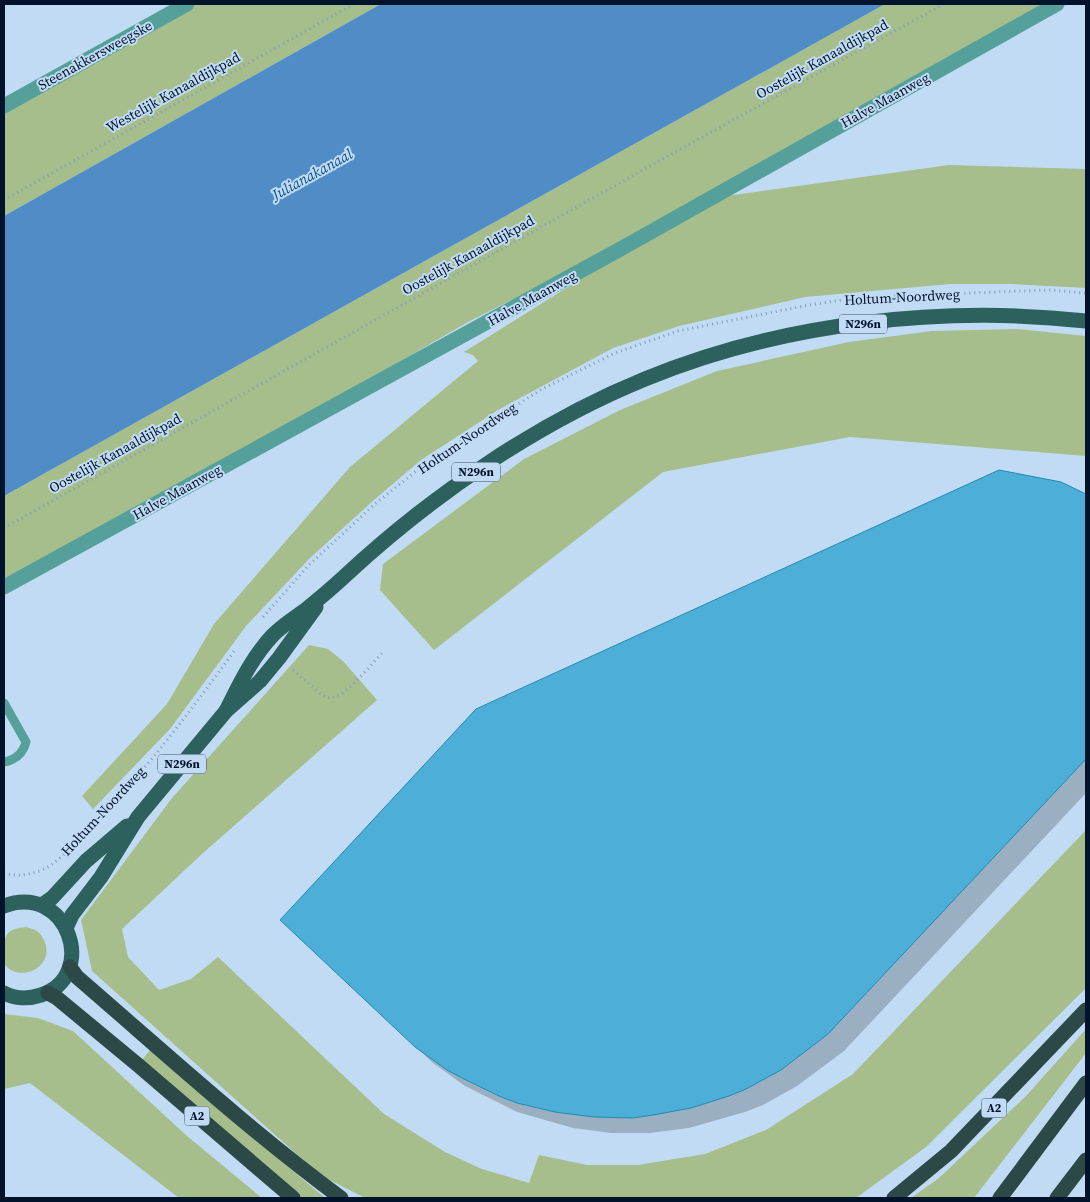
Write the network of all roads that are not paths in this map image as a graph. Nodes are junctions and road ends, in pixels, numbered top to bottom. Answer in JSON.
{"nodes":[{"id":1,"x":187,"y":4,"type":"edge"},
{"id":2,"x":1057,"y":4,"type":"edge"},
{"id":3,"x":4,"y":106,"type":"edge"},
{"id":4,"x":1086,"y":322,"type":"edge"},
{"id":5,"x":4,"y":587,"type":"edge"},
{"id":6,"x":324,"y":595,"type":"junction"},
{"id":7,"x":4,"y":704,"type":"edge"},
{"id":8,"x":226,"y":711,"type":"junction"},
{"id":9,"x":4,"y":762,"type":"edge"},
{"id":10,"x":138,"y":817,"type":"junction"},
{"id":11,"x":42,"y":905,"type":"junction"},
{"id":12,"x":4,"y":906,"type":"edge"},
{"id":13,"x":66,"y":928,"type":"junction"},
{"id":14,"x":70,"y":967,"type":"junction"},
{"id":15,"x":48,"y":993,"type":"junction"},
{"id":16,"x":4,"y":994,"type":"edge"},
{"id":17,"x":1086,"y":1010,"type":"edge"},
{"id":18,"x":1086,"y":1083,"type":"edge"},
{"id":19,"x":1086,"y":1160,"type":"edge"},
{"id":20,"x":294,"y":1198,"type":"edge"},
{"id":21,"x":341,"y":1198,"type":"edge"},
{"id":22,"x":894,"y":1198,"type":"edge"},
{"id":23,"x":1000,"y":1198,"type":"edge"},
{"id":24,"x":1057,"y":1198,"type":"edge"}],
"edges":[{"from":1,"to":3,"type":"street","name":"Steenakkersweegske"},
{"from":2,"to":5,"type":"street","name":"Halve Maanweg"},
{"from":4,"to":6,"type":"main road","name":"Holtum-Noordweg","number":"N296n"},
{"from":6,"to":8,"type":"main road","name":"Holtum-Noordweg","number":"N296n"},
{"from":6,"to":8,"type":"main road","name":"Holtum-Noordweg","number":"N296n"},
{"from":7,"to":9,"type":"lane"},
{"from":8,"to":10,"type":"main road","name":"Holtum-Noordweg","number":"N296n"},
{"from":10,"to":11,"type":"main road","name":"Holtum-Noordweg","number":"N296n"},
{"from":10,"to":13,"type":"main road","name":"Holtum-Noordweg","number":"N296n"},
{"from":11,"to":12,"type":"main road"},
{"from":11,"to":13,"type":"main road"},
{"from":13,"to":14,"type":"main road"},
{"from":14,"to":15,"type":"main road"},
{"from":14,"to":21,"type":"highway","number":"A2"},
{"from":15,"to":16,"type":"main road"},
{"from":15,"to":20,"type":"highway","number":"A2"},
{"from":17,"to":22,"type":"highway","number":"A2"},
{"from":18,"to":23,"type":"highway"},
{"from":19,"to":24,"type":"highway"}]}
